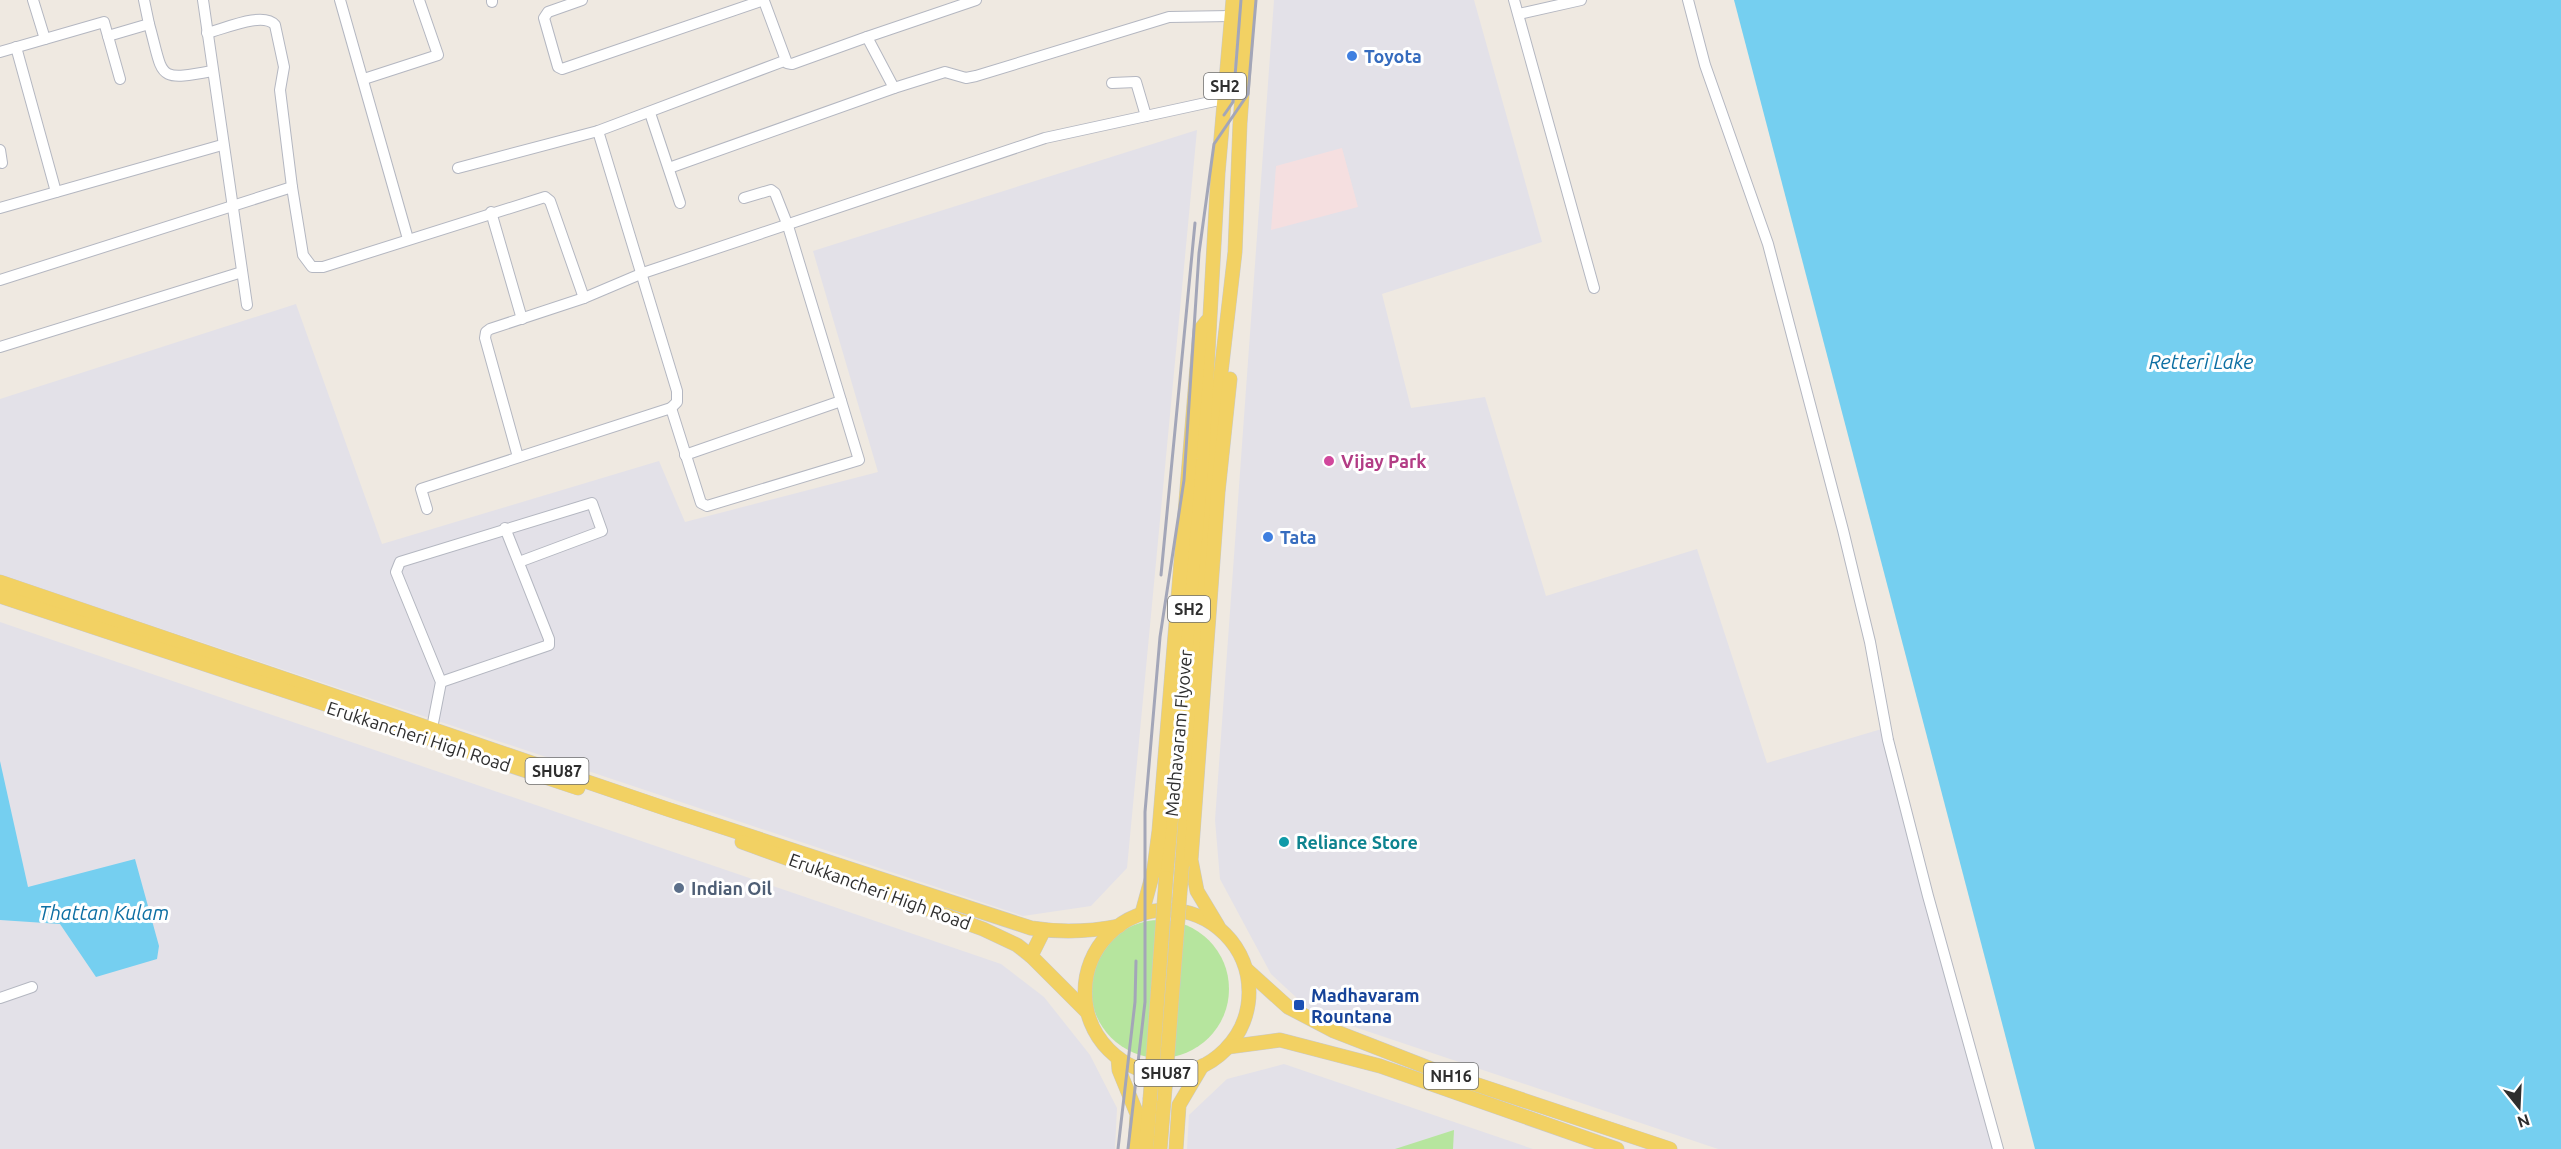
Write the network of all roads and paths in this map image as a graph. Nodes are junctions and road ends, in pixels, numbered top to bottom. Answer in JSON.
{"nodes":[{"id":1,"x":33,"y":0,"type":"edge"},
{"id":2,"x":144,"y":0,"type":"edge"},
{"id":3,"x":203,"y":0,"type":"edge"},
{"id":4,"x":340,"y":0,"type":"edge"},
{"id":5,"x":419,"y":0,"type":"edge"},
{"id":6,"x":582,"y":0,"type":"edge"},
{"id":7,"x":764,"y":0,"type":"edge"},
{"id":8,"x":976,"y":0,"type":"edge"},
{"id":9,"x":1233,"y":0,"type":"edge"},
{"id":10,"x":1250,"y":0,"type":"edge"},
{"id":11,"x":1514,"y":0,"type":"edge"},
{"id":12,"x":1581,"y":0,"type":"edge"},
{"id":13,"x":1688,"y":0,"type":"edge"},
{"id":14,"x":1518,"y":15,"type":"junction"},
{"id":15,"x":1231,"y":16,"type":"junction"},
{"id":16,"x":149,"y":24,"type":"junction"},
{"id":17,"x":207,"y":33,"type":"junction"},
{"id":18,"x":108,"y":36,"type":"junction"},
{"id":19,"x":867,"y":38,"type":"junction"},
{"id":20,"x":45,"y":39,"type":"junction"},
{"id":21,"x":16,"y":47,"type":"junction"},
{"id":22,"x":0,"y":52,"type":"edge"},
{"id":23,"x":784,"y":61,"type":"junction"},
{"id":24,"x":212,"y":71,"type":"junction"},
{"id":25,"x":120,"y":79,"type":"dead end"},
{"id":26,"x":364,"y":79,"type":"junction"},
{"id":27,"x":1112,"y":83,"type":"dead end"},
{"id":28,"x":894,"y":88,"type":"junction"},
{"id":29,"x":1224,"y":99,"type":"junction"},
{"id":30,"x":650,"y":113,"type":"junction"},
{"id":31,"x":1146,"y":116,"type":"junction"},
{"id":32,"x":598,"y":131,"type":"junction"},
{"id":33,"x":222,"y":145,"type":"junction"},
{"id":34,"x":0,"y":150,"type":"edge"},
{"id":35,"x":2,"y":163,"type":"dead end"},
{"id":36,"x":458,"y":168,"type":"dead end"},
{"id":37,"x":669,"y":168,"type":"junction"},
{"id":38,"x":292,"y":187,"type":"junction"},
{"id":39,"x":56,"y":192,"type":"junction"},
{"id":40,"x":744,"y":198,"type":"dead end"},
{"id":41,"x":680,"y":203,"type":"dead end"},
{"id":42,"x":233,"y":205,"type":"junction"},
{"id":43,"x":0,"y":208,"type":"edge"},
{"id":44,"x":491,"y":212,"type":"junction"},
{"id":45,"x":788,"y":226,"type":"junction"},
{"id":46,"x":408,"y":239,"type":"junction"},
{"id":47,"x":242,"y":272,"type":"junction"},
{"id":48,"x":643,"y":273,"type":"junction"},
{"id":49,"x":0,"y":280,"type":"edge"},
{"id":50,"x":1594,"y":288,"type":"dead end"},
{"id":51,"x":584,"y":298,"type":"junction"},
{"id":52,"x":247,"y":305,"type":"dead end"},
{"id":53,"x":1210,"y":317,"type":"junction"},
{"id":54,"x":522,"y":319,"type":"junction"},
{"id":55,"x":1227,"y":328,"type":"junction"},
{"id":56,"x":0,"y":347,"type":"edge"},
{"id":57,"x":841,"y":400,"type":"junction"},
{"id":58,"x":671,"y":408,"type":"junction"},
{"id":59,"x":685,"y":455,"type":"junction"},
{"id":60,"x":518,"y":457,"type":"junction"},
{"id":61,"x":428,"y":509,"type":"dead end"},
{"id":62,"x":505,"y":528,"type":"junction"},
{"id":63,"x":519,"y":562,"type":"junction"},
{"id":64,"x":0,"y":582,"type":"edge"},
{"id":65,"x":0,"y":596,"type":"edge"},
{"id":66,"x":441,"y":682,"type":"junction"},
{"id":67,"x":432,"y":728,"type":"junction"},
{"id":68,"x":1142,"y":913,"type":"junction"},
{"id":69,"x":1119,"y":926,"type":"junction"},
{"id":70,"x":1218,"y":926,"type":"junction"},
{"id":71,"x":1044,"y":930,"type":"junction"},
{"id":72,"x":1032,"y":956,"type":"junction"},
{"id":73,"x":1247,"y":970,"type":"junction"},
{"id":74,"x":32,"y":987,"type":"dead end"},
{"id":75,"x":0,"y":998,"type":"edge"},
{"id":76,"x":1087,"y":1012,"type":"junction"},
{"id":77,"x":1228,"y":1047,"type":"junction"},
{"id":78,"x":1118,"y":1058,"type":"junction"},
{"id":79,"x":1202,"y":1066,"type":"junction"},
{"id":80,"x":1135,"y":1149,"type":"edge"},
{"id":81,"x":1146,"y":1149,"type":"edge"},
{"id":82,"x":1160,"y":1149,"type":"edge"},
{"id":83,"x":1176,"y":1149,"type":"edge"},
{"id":84,"x":1617,"y":1149,"type":"edge"},
{"id":85,"x":1670,"y":1149,"type":"edge"},
{"id":86,"x":1998,"y":1149,"type":"edge"}],
"edges":[{"from":1,"to":20,"type":"street"},
{"from":2,"to":16,"type":"street"},
{"from":3,"to":17,"type":"street"},
{"from":4,"to":26,"type":"street"},
{"from":5,"to":26,"type":"street"},
{"from":6,"to":7,"type":"street"},
{"from":7,"to":23,"type":"street"},
{"from":8,"to":19,"type":"street"},
{"from":9,"to":15,"type":"main road","number":"SH2"},
{"from":10,"to":55,"type":"main road","number":"SH2"},
{"from":11,"to":14,"type":"street"},
{"from":12,"to":14,"type":"street"},
{"from":13,"to":86,"type":"street"},
{"from":14,"to":50,"type":"street"},
{"from":15,"to":28,"type":"street"},
{"from":15,"to":29,"type":"main road","number":"SH2"},
{"from":16,"to":18,"type":"street"},
{"from":16,"to":24,"type":"street"},
{"from":17,"to":24,"type":"street"},
{"from":17,"to":38,"type":"street"},
{"from":18,"to":20,"type":"street"},
{"from":18,"to":25,"type":"street"},
{"from":19,"to":23,"type":"street"},
{"from":19,"to":28,"type":"street"},
{"from":20,"to":21,"type":"street"},
{"from":21,"to":22,"type":"street"},
{"from":21,"to":39,"type":"street"},
{"from":23,"to":30,"type":"street"},
{"from":24,"to":33,"type":"street"},
{"from":26,"to":46,"type":"street"},
{"from":27,"to":31,"type":"street"},
{"from":28,"to":37,"type":"street"},
{"from":29,"to":31,"type":"street"},
{"from":29,"to":53,"type":"main road","number":"SH2"},
{"from":30,"to":32,"type":"street"},
{"from":30,"to":37,"type":"street"},
{"from":31,"to":45,"type":"street"},
{"from":32,"to":36,"type":"street"},
{"from":32,"to":48,"type":"street"},
{"from":33,"to":39,"type":"street"},
{"from":33,"to":42,"type":"street"},
{"from":34,"to":35,"type":"street"},
{"from":37,"to":41,"type":"street"},
{"from":38,"to":42,"type":"street"},
{"from":38,"to":46,"type":"street"},
{"from":39,"to":43,"type":"street"},
{"from":40,"to":45,"type":"street"},
{"from":42,"to":47,"type":"street"},
{"from":42,"to":49,"type":"street"},
{"from":44,"to":46,"type":"street"},
{"from":44,"to":51,"type":"street"},
{"from":44,"to":54,"type":"street"},
{"from":45,"to":48,"type":"street"},
{"from":45,"to":57,"type":"street"},
{"from":47,"to":52,"type":"street"},
{"from":47,"to":56,"type":"street"},
{"from":48,"to":51,"type":"street"},
{"from":48,"to":58,"type":"street"},
{"from":51,"to":54,"type":"street"},
{"from":53,"to":68,"type":"main road"},
{"from":53,"to":81,"type":"main road","name":"Madhavaram Flyover","number":"SH2","bridge":true},
{"from":54,"to":60,"type":"street"},
{"from":55,"to":70,"type":"main road"},
{"from":55,"to":82,"type":"main road","name":"Madhavaram Flyover","number":"SH2","bridge":true},
{"from":57,"to":59,"type":"street"},
{"from":57,"to":59,"type":"street"},
{"from":58,"to":59,"type":"street"},
{"from":58,"to":60,"type":"street"},
{"from":60,"to":61,"type":"street"},
{"from":62,"to":63,"type":"street"},
{"from":62,"to":63,"type":"street"},
{"from":62,"to":66,"type":"street"},
{"from":63,"to":66,"type":"street"},
{"from":64,"to":67,"type":"main road","number":"SHU87"},
{"from":65,"to":72,"type":"main road","name":"Erukkancheri High Road","number":"SHU87"},
{"from":66,"to":67,"type":"street"},
{"from":67,"to":71,"type":"main road","number":"SHU87"},
{"from":68,"to":69,"type":"main road","number":"SHU87"},
{"from":68,"to":70,"type":"main road","number":"SHU87"},
{"from":69,"to":71,"type":"main road","number":"SHU87"},
{"from":69,"to":76,"type":"main road","number":"SHU87"},
{"from":70,"to":73,"type":"main road","number":"SHU87"},
{"from":71,"to":72,"type":"main road"},
{"from":72,"to":76,"type":"main road","name":"Erukkancheri High Road","number":"SHU87"},
{"from":73,"to":77,"type":"main road","number":"SHU87"},
{"from":73,"to":85,"type":"main road","number":"NH16"},
{"from":74,"to":75,"type":"street"},
{"from":76,"to":78,"type":"main road","number":"SHU87"},
{"from":77,"to":79,"type":"main road","number":"SHU87"},
{"from":77,"to":84,"type":"main road","number":"NH16"},
{"from":78,"to":79,"type":"main road","number":"SHU87"},
{"from":78,"to":80,"type":"main road"},
{"from":79,"to":83,"type":"main road"}]}
